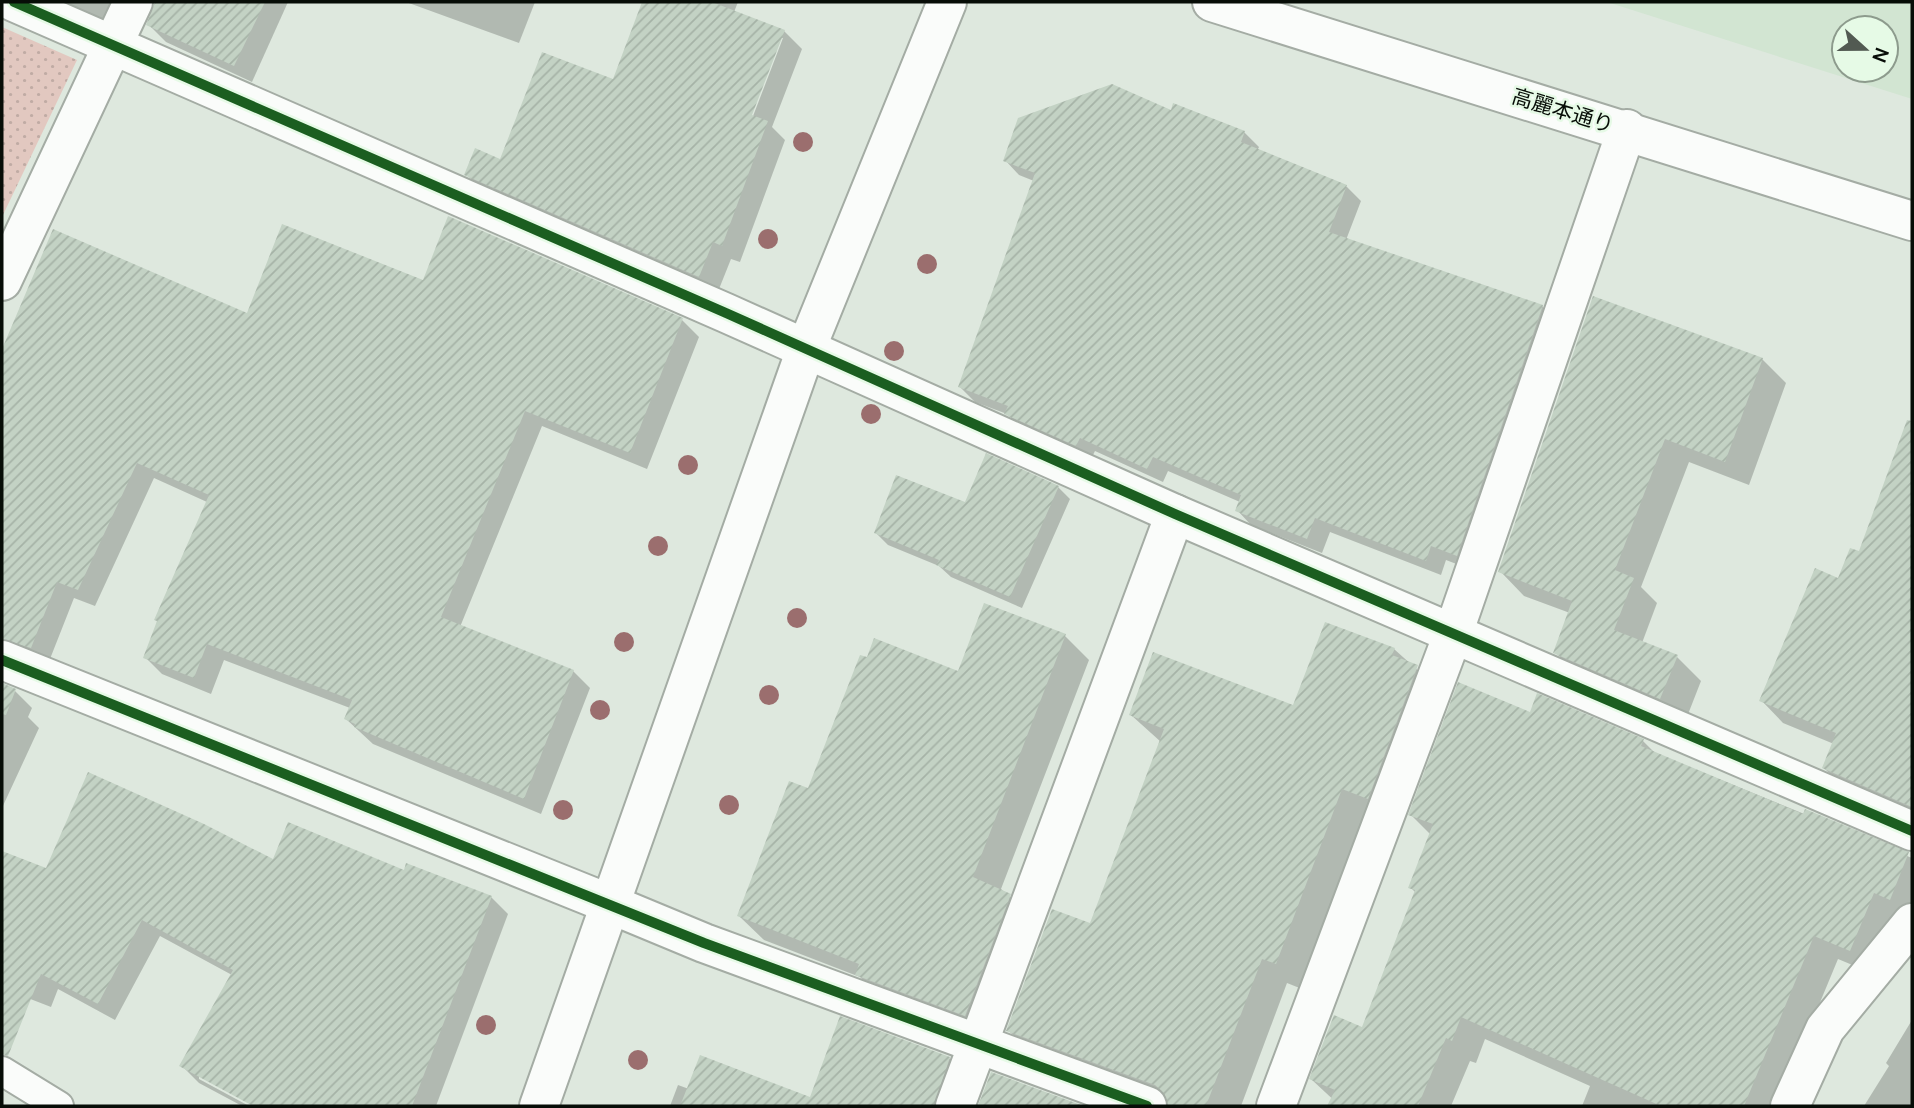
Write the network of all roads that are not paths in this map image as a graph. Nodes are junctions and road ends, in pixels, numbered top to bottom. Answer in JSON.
{"nodes":[{"id":1,"x":14,"y":2,"type":"edge"},
{"id":2,"x":133,"y":2,"type":"edge"},
{"id":3,"x":947,"y":2,"type":"edge"},
{"id":4,"x":1213,"y":2,"type":"edge"},
{"id":5,"x":112,"y":45,"type":"junction"},
{"id":6,"x":1627,"y":130,"type":"junction"},
{"id":7,"x":1912,"y":221,"type":"edge"},
{"id":8,"x":2,"y":281,"type":"edge"},
{"id":9,"x":806,"y":349,"type":"junction"},
{"id":10,"x":1175,"y":514,"type":"junction"},
{"id":11,"x":1453,"y":634,"type":"junction"},
{"id":12,"x":2,"y":660,"type":"edge"},
{"id":13,"x":1912,"y":831,"type":"edge"},
{"id":14,"x":610,"y":904,"type":"junction"},
{"id":15,"x":1912,"y":923,"type":"edge"},
{"id":16,"x":977,"y":1045,"type":"junction"},
{"id":17,"x":2,"y":1071,"type":"edge"},
{"id":18,"x":59,"y":1106,"type":"edge"},
{"id":19,"x":539,"y":1106,"type":"edge"},
{"id":20,"x":955,"y":1106,"type":"edge"},
{"id":21,"x":1147,"y":1106,"type":"edge"},
{"id":22,"x":1276,"y":1106,"type":"edge"},
{"id":23,"x":1790,"y":1106,"type":"edge"}],
"edges":[{"from":1,"to":5,"type":"street"},
{"from":2,"to":5,"type":"street"},
{"from":3,"to":9,"type":"street"},
{"from":4,"to":6,"type":"street","name":"高麗本通り"},
{"from":5,"to":8,"type":"street"},
{"from":5,"to":9,"type":"street"},
{"from":6,"to":7,"type":"street","name":"高麗本通り"},
{"from":6,"to":11,"type":"street"},
{"from":9,"to":10,"type":"street"},
{"from":9,"to":14,"type":"street"},
{"from":10,"to":11,"type":"street"},
{"from":10,"to":16,"type":"street"},
{"from":11,"to":13,"type":"street"},
{"from":11,"to":22,"type":"street"},
{"from":12,"to":14,"type":"street"},
{"from":14,"to":16,"type":"street"},
{"from":14,"to":19,"type":"street"},
{"from":15,"to":23,"type":"street"},
{"from":16,"to":20,"type":"street"},
{"from":16,"to":21,"type":"street"},
{"from":17,"to":18,"type":"lane"}]}
